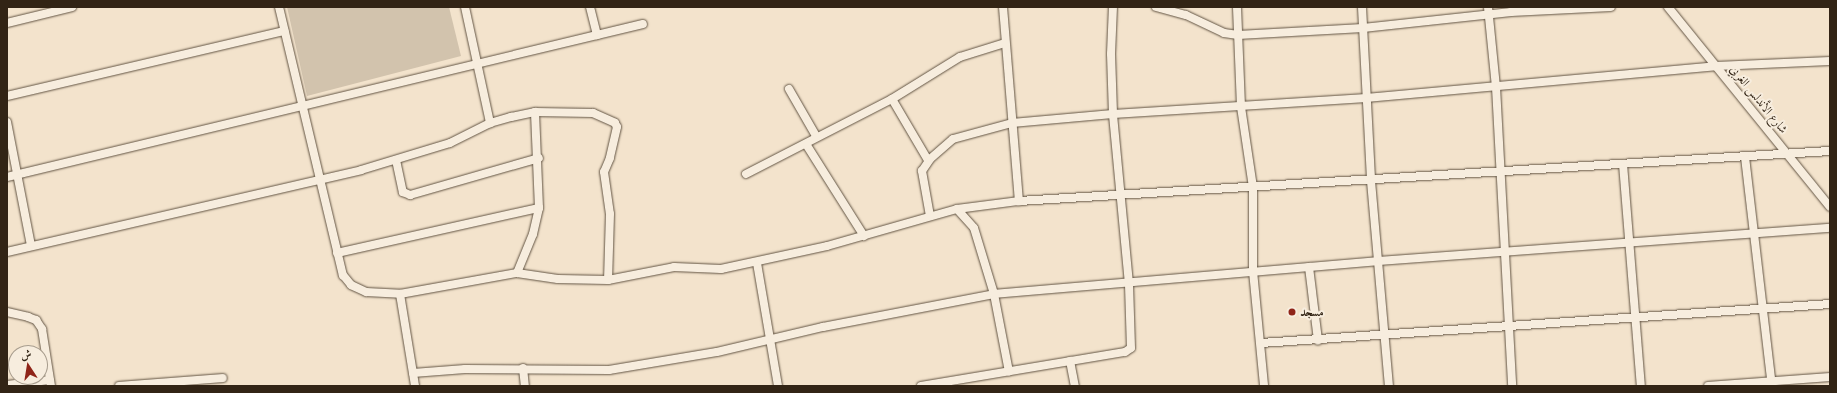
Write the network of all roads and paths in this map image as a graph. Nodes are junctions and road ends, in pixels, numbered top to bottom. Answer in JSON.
{"nodes":[{"id":1,"x":72,"y":7,"type":"edge"},
{"id":2,"x":279,"y":7,"type":"edge"},
{"id":3,"x":465,"y":7,"type":"edge"},
{"id":4,"x":590,"y":7,"type":"edge"},
{"id":5,"x":1003,"y":7,"type":"edge"},
{"id":6,"x":1113,"y":7,"type":"edge"},
{"id":7,"x":1156,"y":7,"type":"edge"},
{"id":8,"x":1237,"y":7,"type":"edge"},
{"id":9,"x":1362,"y":7,"type":"edge"},
{"id":10,"x":1612,"y":7,"type":"edge"},
{"id":11,"x":1668,"y":7,"type":"edge"},
{"id":12,"x":1488,"y":11,"type":"edge"},
{"id":13,"x":7,"y":23,"type":"edge"},
{"id":14,"x":643,"y":24,"type":"dead end"},
{"id":15,"x":1363,"y":28,"type":"junction"},
{"id":16,"x":284,"y":31,"type":"junction"},
{"id":17,"x":596,"y":34,"type":"junction"},
{"id":18,"x":1238,"y":35,"type":"junction"},
{"id":19,"x":1005,"y":43,"type":"junction"},
{"id":20,"x":1830,"y":61,"type":"edge"},
{"id":21,"x":476,"y":62,"type":"junction"},
{"id":22,"x":1716,"y":66,"type":"junction"},
{"id":23,"x":1496,"y":87,"type":"junction"},
{"id":24,"x":789,"y":89,"type":"dead end"},
{"id":25,"x":7,"y":96,"type":"edge"},
{"id":26,"x":1366,"y":98,"type":"junction"},
{"id":27,"x":892,"y":99,"type":"junction"},
{"id":28,"x":301,"y":104,"type":"junction"},
{"id":29,"x":1241,"y":107,"type":"junction"},
{"id":30,"x":535,"y":112,"type":"junction"},
{"id":31,"x":1113,"y":114,"type":"junction"},
{"id":32,"x":7,"y":122,"type":"edge"},
{"id":33,"x":490,"y":123,"type":"junction"},
{"id":34,"x":1012,"y":123,"type":"junction"},
{"id":35,"x":816,"y":136,"type":"junction"},
{"id":36,"x":806,"y":144,"type":"junction"},
{"id":37,"x":1830,"y":151,"type":"edge"},
{"id":38,"x":1788,"y":155,"type":"junction"},
{"id":39,"x":1745,"y":157,"type":"junction"},
{"id":40,"x":539,"y":158,"type":"junction"},
{"id":41,"x":396,"y":160,"type":"junction"},
{"id":42,"x":928,"y":160,"type":"junction"},
{"id":43,"x":1622,"y":164,"type":"junction"},
{"id":44,"x":1500,"y":172,"type":"junction"},
{"id":45,"x":18,"y":174,"type":"junction"},
{"id":46,"x":746,"y":174,"type":"dead end"},
{"id":47,"x":7,"y":177,"type":"edge"},
{"id":48,"x":321,"y":179,"type":"junction"},
{"id":49,"x":1372,"y":181,"type":"junction"},
{"id":50,"x":1254,"y":187,"type":"junction"},
{"id":51,"x":1120,"y":195,"type":"junction"},
{"id":52,"x":1019,"y":201,"type":"junction"},
{"id":53,"x":1830,"y":207,"type":"edge"},
{"id":54,"x":539,"y":208,"type":"junction"},
{"id":55,"x":957,"y":209,"type":"junction"},
{"id":56,"x":930,"y":216,"type":"junction"},
{"id":57,"x":1830,"y":228,"type":"edge"},
{"id":58,"x":1752,"y":234,"type":"junction"},
{"id":59,"x":864,"y":236,"type":"junction"},
{"id":60,"x":1630,"y":242,"type":"junction"},
{"id":61,"x":31,"y":245,"type":"junction"},
{"id":62,"x":7,"y":252,"type":"edge"},
{"id":63,"x":336,"y":253,"type":"junction"},
{"id":64,"x":1505,"y":253,"type":"junction"},
{"id":65,"x":1379,"y":261,"type":"junction"},
{"id":66,"x":756,"y":263,"type":"junction"},
{"id":67,"x":1309,"y":267,"type":"junction"},
{"id":68,"x":1253,"y":271,"type":"junction"},
{"id":69,"x":517,"y":273,"type":"junction"},
{"id":70,"x":608,"y":280,"type":"junction"},
{"id":71,"x":1129,"y":284,"type":"junction"},
{"id":72,"x":400,"y":294,"type":"junction"},
{"id":73,"x":994,"y":294,"type":"junction"},
{"id":74,"x":1830,"y":304,"type":"edge"},
{"id":75,"x":1762,"y":310,"type":"junction"},
{"id":76,"x":7,"y":312,"type":"edge"},
{"id":77,"x":1637,"y":316,"type":"junction"},
{"id":78,"x":1508,"y":326,"type":"junction"},
{"id":79,"x":1386,"y":336,"type":"junction"},
{"id":80,"x":770,"y":339,"type":"junction"},
{"id":81,"x":1318,"y":340,"type":"junction"},
{"id":82,"x":1260,"y":343,"type":"junction"},
{"id":83,"x":1070,"y":361,"type":"junction"},
{"id":84,"x":524,"y":368,"type":"junction"},
{"id":85,"x":1009,"y":372,"type":"junction"},
{"id":86,"x":413,"y":373,"type":"junction"},
{"id":87,"x":1830,"y":377,"type":"edge"},
{"id":88,"x":224,"y":378,"type":"dead end"},
{"id":89,"x":1771,"y":380,"type":"junction"},
{"id":90,"x":50,"y":383,"type":"edge"},
{"id":91,"x":7,"y":385,"type":"edge"},
{"id":92,"x":119,"y":386,"type":"edge"},
{"id":93,"x":415,"y":386,"type":"edge"},
{"id":94,"x":525,"y":386,"type":"edge"},
{"id":95,"x":778,"y":386,"type":"edge"},
{"id":96,"x":921,"y":386,"type":"edge"},
{"id":97,"x":1075,"y":386,"type":"edge"},
{"id":98,"x":1264,"y":386,"type":"edge"},
{"id":99,"x":1389,"y":386,"type":"edge"},
{"id":100,"x":1512,"y":386,"type":"edge"},
{"id":101,"x":1641,"y":386,"type":"edge"},
{"id":102,"x":1708,"y":386,"type":"edge"}],
"edges":[{"from":1,"to":13,"type":"street"},
{"from":2,"to":16,"type":"street"},
{"from":3,"to":21,"type":"street"},
{"from":4,"to":17,"type":"street"},
{"from":5,"to":19,"type":"street"},
{"from":6,"to":31,"type":"street"},
{"from":7,"to":18,"type":"street"},
{"from":8,"to":18,"type":"street"},
{"from":9,"to":15,"type":"street"},
{"from":10,"to":12,"type":"street"},
{"from":11,"to":22,"type":"street","name":"شارع الأندلس الغربي"},
{"from":12,"to":15,"type":"street"},
{"from":12,"to":23,"type":"street"},
{"from":14,"to":17,"type":"street"},
{"from":15,"to":18,"type":"street"},
{"from":15,"to":26,"type":"street"},
{"from":16,"to":25,"type":"street"},
{"from":16,"to":28,"type":"street"},
{"from":17,"to":21,"type":"street"},
{"from":18,"to":29,"type":"street"},
{"from":19,"to":27,"type":"street"},
{"from":19,"to":34,"type":"street"},
{"from":20,"to":22,"type":"street"},
{"from":21,"to":28,"type":"street"},
{"from":21,"to":33,"type":"street"},
{"from":22,"to":23,"type":"street"},
{"from":22,"to":38,"type":"street","name":"شارع الأندلس الغربي"},
{"from":23,"to":26,"type":"street"},
{"from":23,"to":44,"type":"street"},
{"from":24,"to":35,"type":"street"},
{"from":26,"to":29,"type":"street"},
{"from":26,"to":49,"type":"street"},
{"from":27,"to":35,"type":"street"},
{"from":27,"to":42,"type":"street"},
{"from":28,"to":45,"type":"street"},
{"from":28,"to":48,"type":"street"},
{"from":29,"to":31,"type":"street"},
{"from":29,"to":50,"type":"street"},
{"from":30,"to":33,"type":"street"},
{"from":30,"to":40,"type":"street"},
{"from":30,"to":70,"type":"street"},
{"from":31,"to":34,"type":"street"},
{"from":31,"to":51,"type":"street"},
{"from":32,"to":45,"type":"street"},
{"from":33,"to":41,"type":"street"},
{"from":34,"to":42,"type":"street"},
{"from":34,"to":52,"type":"street"},
{"from":35,"to":36,"type":"street"},
{"from":36,"to":46,"type":"street"},
{"from":36,"to":59,"type":"street"},
{"from":37,"to":38,"type":"street"},
{"from":38,"to":39,"type":"street"},
{"from":38,"to":53,"type":"street","name":"شارع الأندلس الغربي"},
{"from":39,"to":43,"type":"street"},
{"from":39,"to":58,"type":"street"},
{"from":40,"to":41,"type":"street"},
{"from":40,"to":54,"type":"street"},
{"from":41,"to":48,"type":"street"},
{"from":42,"to":56,"type":"street"},
{"from":43,"to":44,"type":"street"},
{"from":43,"to":60,"type":"street"},
{"from":44,"to":49,"type":"street"},
{"from":44,"to":64,"type":"street"},
{"from":45,"to":47,"type":"street"},
{"from":45,"to":61,"type":"street"},
{"from":48,"to":61,"type":"street"},
{"from":48,"to":63,"type":"street"},
{"from":49,"to":50,"type":"street"},
{"from":49,"to":65,"type":"street"},
{"from":50,"to":51,"type":"street"},
{"from":50,"to":68,"type":"street"},
{"from":51,"to":52,"type":"street"},
{"from":51,"to":71,"type":"street"},
{"from":52,"to":55,"type":"street"},
{"from":54,"to":63,"type":"street"},
{"from":54,"to":69,"type":"street"},
{"from":55,"to":56,"type":"street"},
{"from":55,"to":73,"type":"street"},
{"from":56,"to":59,"type":"street"},
{"from":57,"to":58,"type":"street"},
{"from":58,"to":60,"type":"street"},
{"from":58,"to":75,"type":"street"},
{"from":59,"to":66,"type":"street"},
{"from":60,"to":64,"type":"street"},
{"from":60,"to":77,"type":"street"},
{"from":61,"to":62,"type":"street"},
{"from":63,"to":72,"type":"street"},
{"from":64,"to":65,"type":"street"},
{"from":64,"to":78,"type":"street"},
{"from":65,"to":67,"type":"street"},
{"from":65,"to":79,"type":"street"},
{"from":66,"to":70,"type":"street"},
{"from":66,"to":80,"type":"street"},
{"from":67,"to":68,"type":"street"},
{"from":67,"to":81,"type":"street"},
{"from":68,"to":71,"type":"street"},
{"from":68,"to":82,"type":"street"},
{"from":69,"to":70,"type":"street"},
{"from":69,"to":72,"type":"street"},
{"from":71,"to":73,"type":"street"},
{"from":71,"to":83,"type":"street"},
{"from":72,"to":86,"type":"street"},
{"from":73,"to":80,"type":"street"},
{"from":73,"to":85,"type":"street"},
{"from":74,"to":75,"type":"street"},
{"from":75,"to":77,"type":"street"},
{"from":75,"to":89,"type":"street"},
{"from":76,"to":90,"type":"street"},
{"from":77,"to":78,"type":"street"},
{"from":77,"to":101,"type":"street"},
{"from":78,"to":79,"type":"street"},
{"from":78,"to":100,"type":"street"},
{"from":79,"to":81,"type":"street"},
{"from":79,"to":99,"type":"street"},
{"from":80,"to":84,"type":"street"},
{"from":80,"to":95,"type":"street"},
{"from":81,"to":82,"type":"street"},
{"from":82,"to":98,"type":"street"},
{"from":83,"to":85,"type":"street"},
{"from":83,"to":97,"type":"street"},
{"from":84,"to":86,"type":"street"},
{"from":84,"to":94,"type":"street"},
{"from":85,"to":96,"type":"street"},
{"from":86,"to":93,"type":"street"},
{"from":87,"to":89,"type":"street"},
{"from":88,"to":92,"type":"street"},
{"from":89,"to":102,"type":"street"},
{"from":90,"to":91,"type":"street"}]}
